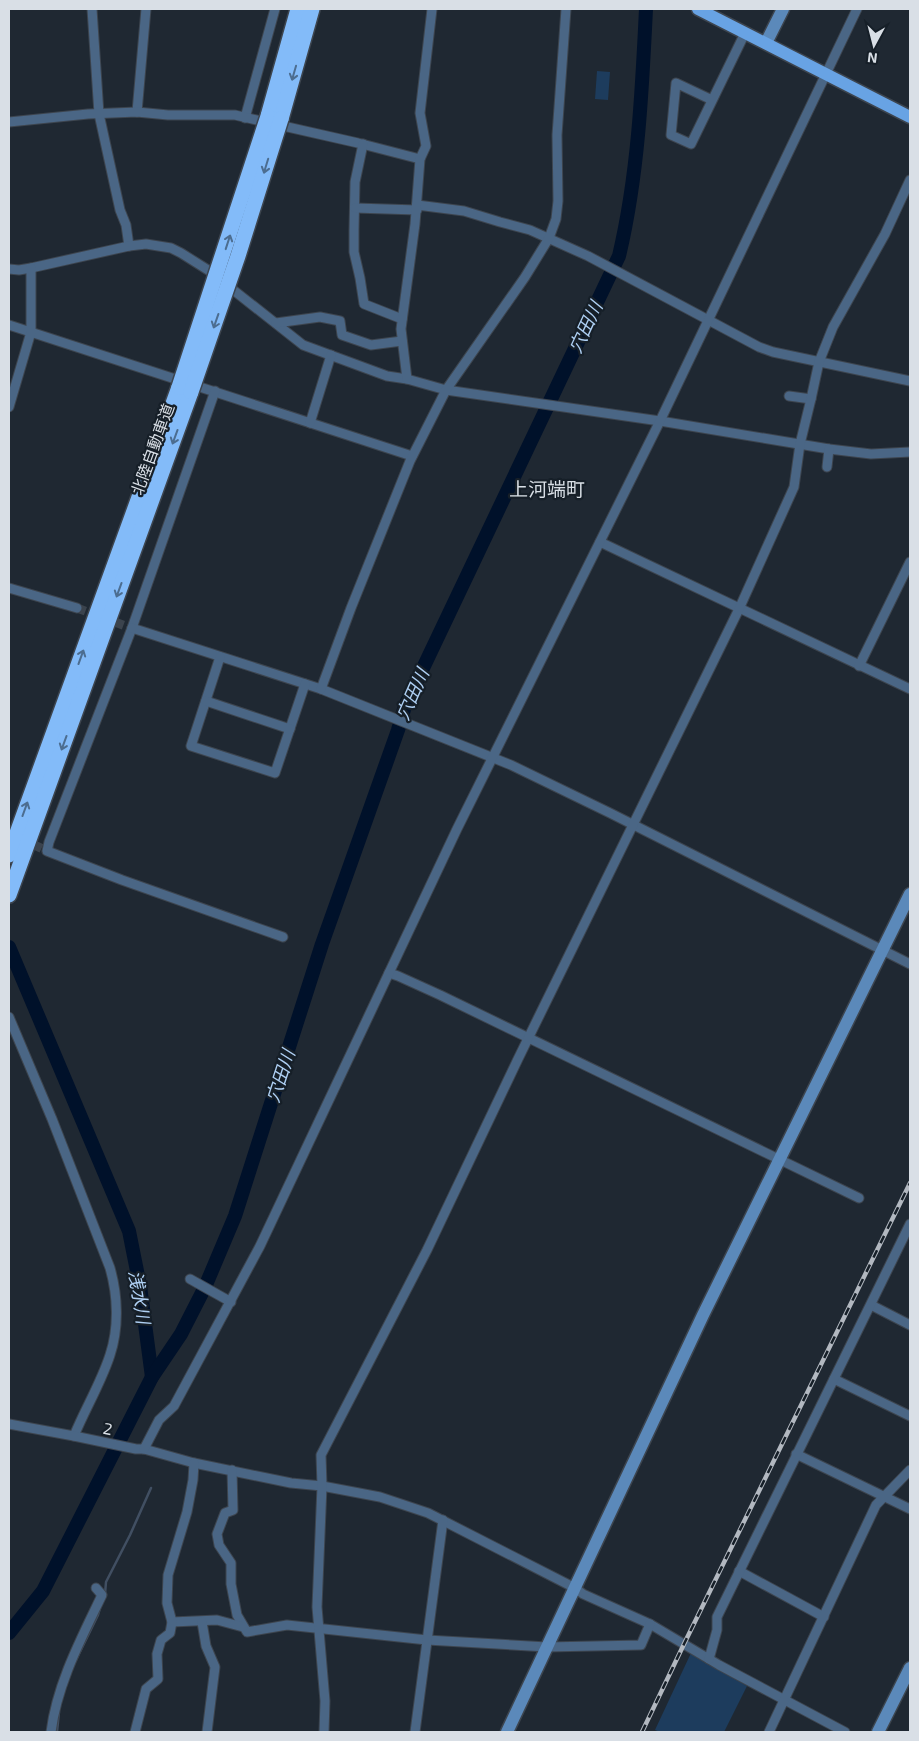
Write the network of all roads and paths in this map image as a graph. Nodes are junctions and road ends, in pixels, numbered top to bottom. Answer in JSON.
{"nodes":[{"id":1,"x":92,"y":9,"type":"edge"},
{"id":2,"x":146,"y":9,"type":"edge"},
{"id":3,"x":275,"y":9,"type":"edge"},
{"id":4,"x":298,"y":9,"type":"edge"},
{"id":5,"x":313,"y":9,"type":"edge"},
{"id":6,"x":432,"y":9,"type":"edge"},
{"id":7,"x":566,"y":9,"type":"edge"},
{"id":8,"x":698,"y":9,"type":"edge"},
{"id":9,"x":782,"y":9,"type":"edge"},
{"id":10,"x":856,"y":9,"type":"edge"},
{"id":11,"x":745,"y":33,"type":"junction"},
{"id":12,"x":766,"y":43,"type":"junction"},
{"id":13,"x":826,"y":74,"type":"junction"},
{"id":14,"x":712,"y":100,"type":"junction"},
{"id":15,"x":137,"y":112,"type":"junction"},
{"id":16,"x":98,"y":114,"type":"junction"},
{"id":17,"x":910,"y":117,"type":"edge"},
{"id":18,"x":245,"y":118,"type":"junction"},
{"id":19,"x":274,"y":118,"type":"junction"},
{"id":20,"x":9,"y":122,"type":"edge"},
{"id":21,"x":363,"y":144,"type":"junction"},
{"id":22,"x":420,"y":159,"type":"junction"},
{"id":23,"x":910,"y":180,"type":"edge"},
{"id":24,"x":355,"y":208,"type":"junction"},
{"id":25,"x":417,"y":208,"type":"junction"},
{"id":26,"x":549,"y":238,"type":"junction"},
{"id":27,"x":129,"y":246,"type":"junction"},
{"id":28,"x":31,"y":268,"type":"junction"},
{"id":29,"x":9,"y":269,"type":"edge"},
{"id":30,"x":402,"y":319,"type":"junction"},
{"id":31,"x":707,"y":320,"type":"junction"},
{"id":32,"x":276,"y":323,"type":"junction"},
{"id":33,"x":9,"y":325,"type":"edge"},
{"id":34,"x":31,"y":332,"type":"junction"},
{"id":35,"x":402,"y":341,"type":"junction"},
{"id":36,"x":331,"y":355,"type":"junction"},
{"id":37,"x":819,"y":362,"type":"junction"},
{"id":38,"x":407,"y":379,"type":"junction"},
{"id":39,"x":910,"y":381,"type":"edge"},
{"id":40,"x":185,"y":390,"type":"junction"},
{"id":41,"x":446,"y":390,"type":"junction"},
{"id":42,"x":215,"y":391,"type":"junction"},
{"id":43,"x":789,"y":396,"type":"dead end"},
{"id":44,"x":810,"y":399,"type":"junction"},
{"id":45,"x":9,"y":407,"type":"edge"},
{"id":46,"x":660,"y":421,"type":"junction"},
{"id":47,"x":310,"y":423,"type":"junction"},
{"id":48,"x":800,"y":444,"type":"junction"},
{"id":49,"x":829,"y":449,"type":"junction"},
{"id":50,"x":910,"y":452,"type":"edge"},
{"id":51,"x":412,"y":456,"type":"junction"},
{"id":52,"x":827,"y":467,"type":"dead end"},
{"id":53,"x":600,"y":542,"type":"junction"},
{"id":54,"x":910,"y":562,"type":"edge"},
{"id":55,"x":9,"y":588,"type":"edge"},
{"id":56,"x":77,"y":608,"type":"tunnel mouth"},
{"id":57,"x":739,"y":609,"type":"junction"},
{"id":58,"x":132,"y":628,"type":"junction"},
{"id":59,"x":141,"y":632,"type":"dead end"},
{"id":60,"x":220,"y":657,"type":"junction"},
{"id":61,"x":859,"y":666,"type":"junction"},
{"id":62,"x":305,"y":684,"type":"junction"},
{"id":63,"x":321,"y":689,"type":"junction"},
{"id":64,"x":910,"y":689,"type":"edge"},
{"id":65,"x":206,"y":701,"type":"junction"},
{"id":66,"x":290,"y":729,"type":"junction"},
{"id":67,"x":492,"y":758,"type":"junction"},
{"id":68,"x":633,"y":824,"type":"junction"},
{"id":69,"x":9,"y":855,"type":"edge"},
{"id":70,"x":9,"y":894,"type":"edge"},
{"id":71,"x":910,"y":894,"type":"edge"},
{"id":72,"x":283,"y":937,"type":"dead end"},
{"id":73,"x":883,"y":950,"type":"junction"},
{"id":74,"x":910,"y":964,"type":"edge"},
{"id":75,"x":389,"y":973,"type":"junction"},
{"id":76,"x":9,"y":1017,"type":"edge"},
{"id":77,"x":528,"y":1038,"type":"junction"},
{"id":78,"x":779,"y":1160,"type":"junction"},
{"id":79,"x":858,"y":1198,"type":"dead end"},
{"id":80,"x":909,"y":1230,"type":"edge"},
{"id":81,"x":190,"y":1279,"type":"dead end"},
{"id":82,"x":230,"y":1302,"type":"junction"},
{"id":83,"x":871,"y":1305,"type":"junction"},
{"id":84,"x":910,"y":1325,"type":"edge"},
{"id":85,"x":834,"y":1379,"type":"junction"},
{"id":86,"x":910,"y":1416,"type":"edge"},
{"id":87,"x":9,"y":1424,"type":"edge"},
{"id":88,"x":74,"y":1436,"type":"junction"},
{"id":89,"x":140,"y":1449,"type":"junction"},
{"id":90,"x":796,"y":1454,"type":"junction"},
{"id":91,"x":194,"y":1463,"type":"junction"},
{"id":92,"x":232,"y":1470,"type":"junction"},
{"id":93,"x":910,"y":1470,"type":"edge"},
{"id":94,"x":322,"y":1486,"type":"junction"},
{"id":95,"x":883,"y":1497,"type":"junction"},
{"id":96,"x":910,"y":1510,"type":"edge"},
{"id":97,"x":443,"y":1520,"type":"junction"},
{"id":98,"x":738,"y":1572,"type":"junction"},
{"id":99,"x":96,"y":1588,"type":"dead end"},
{"id":100,"x":575,"y":1588,"type":"junction"},
{"id":101,"x":824,"y":1617,"type":"junction"},
{"id":102,"x":172,"y":1622,"type":"junction"},
{"id":103,"x":202,"y":1622,"type":"junction"},
{"id":104,"x":650,"y":1624,"type":"junction"},
{"id":105,"x":243,"y":1627,"type":"junction"},
{"id":106,"x":318,"y":1627,"type":"junction"},
{"id":107,"x":427,"y":1640,"type":"junction"},
{"id":108,"x":547,"y":1647,"type":"junction"},
{"id":109,"x":708,"y":1659,"type":"junction"},
{"id":110,"x":910,"y":1668,"type":"edge"},
{"id":111,"x":784,"y":1700,"type":"junction"},
{"id":112,"x":50,"y":1732,"type":"edge"},
{"id":113,"x":136,"y":1732,"type":"edge"},
{"id":114,"x":208,"y":1732,"type":"edge"},
{"id":115,"x":324,"y":1732,"type":"edge"},
{"id":116,"x":415,"y":1732,"type":"edge"},
{"id":117,"x":507,"y":1732,"type":"edge"},
{"id":118,"x":769,"y":1732,"type":"edge"},
{"id":119,"x":845,"y":1732,"type":"edge"},
{"id":120,"x":878,"y":1732,"type":"edge"}],
"edges":[{"from":1,"to":16,"type":"street"},
{"from":2,"to":15,"type":"street"},
{"from":3,"to":18,"type":"street"},
{"from":4,"to":19,"type":"highway","name":"北陸自動車道"},
{"from":5,"to":19,"type":"highway","name":"北陸自動車道","one_way":true},
{"from":6,"to":22,"type":"street"},
{"from":7,"to":26,"type":"street"},
{"from":8,"to":11,"type":"main road"},
{"from":9,"to":12,"type":"street"},
{"from":10,"to":13,"type":"street"},
{"from":11,"to":12,"type":"main road"},
{"from":11,"to":14,"type":"street"},
{"from":12,"to":13,"type":"main road"},
{"from":13,"to":17,"type":"main road"},
{"from":13,"to":31,"type":"street"},
{"from":14,"to":14,"type":"street"},
{"from":15,"to":16,"type":"street"},
{"from":15,"to":18,"type":"street"},
{"from":16,"to":20,"type":"street"},
{"from":16,"to":27,"type":"street"},
{"from":18,"to":21,"type":"street"},
{"from":19,"to":40,"type":"highway","name":"北陸自動車道","bridge":true},
{"from":21,"to":22,"type":"street"},
{"from":21,"to":24,"type":"street"},
{"from":22,"to":25,"type":"street"},
{"from":23,"to":37,"type":"street"},
{"from":24,"to":25,"type":"street"},
{"from":24,"to":30,"type":"street"},
{"from":25,"to":26,"type":"street"},
{"from":25,"to":30,"type":"street"},
{"from":26,"to":31,"type":"street"},
{"from":26,"to":41,"type":"street"},
{"from":27,"to":28,"type":"street"},
{"from":27,"to":32,"type":"street"},
{"from":28,"to":29,"type":"street"},
{"from":28,"to":34,"type":"street"},
{"from":30,"to":35,"type":"street"},
{"from":31,"to":37,"type":"street"},
{"from":31,"to":46,"type":"street"},
{"from":32,"to":35,"type":"street"},
{"from":32,"to":36,"type":"street"},
{"from":33,"to":34,"type":"street"},
{"from":34,"to":42,"type":"street"},
{"from":34,"to":45,"type":"street"},
{"from":35,"to":38,"type":"street"},
{"from":36,"to":38,"type":"street"},
{"from":36,"to":47,"type":"street"},
{"from":37,"to":39,"type":"street"},
{"from":37,"to":44,"type":"street"},
{"from":38,"to":41,"type":"street"},
{"from":69,"to":40,"type":"highway","name":"北陸自動車道","one_way":true},
{"from":40,"to":70,"type":"highway","name":"北陸自動車道","one_way":true},
{"from":41,"to":46,"type":"street"},
{"from":41,"to":51,"type":"street"},
{"from":42,"to":47,"type":"street"},
{"from":42,"to":58,"type":"street"},
{"from":43,"to":44,"type":"street"},
{"from":44,"to":48,"type":"street"},
{"from":46,"to":48,"type":"street"},
{"from":46,"to":53,"type":"street"},
{"from":47,"to":51,"type":"street"},
{"from":48,"to":49,"type":"street"},
{"from":48,"to":57,"type":"street"},
{"from":49,"to":50,"type":"street"},
{"from":49,"to":52,"type":"street"},
{"from":51,"to":63,"type":"street"},
{"from":53,"to":57,"type":"street"},
{"from":53,"to":67,"type":"street"},
{"from":54,"to":61,"type":"street"},
{"from":55,"to":56,"type":"street"},
{"from":57,"to":61,"type":"street"},
{"from":57,"to":68,"type":"street"},
{"from":58,"to":59,"type":"street"},
{"from":58,"to":60,"type":"street"},
{"from":58,"to":72,"type":"street"},
{"from":60,"to":62,"type":"street"},
{"from":60,"to":65,"type":"street"},
{"from":61,"to":64,"type":"street"},
{"from":62,"to":63,"type":"street"},
{"from":62,"to":66,"type":"street"},
{"from":63,"to":67,"type":"street"},
{"from":65,"to":66,"type":"street"},
{"from":65,"to":66,"type":"street"},
{"from":67,"to":68,"type":"street"},
{"from":67,"to":75,"type":"street"},
{"from":68,"to":73,"type":"street"},
{"from":68,"to":77,"type":"street"},
{"from":71,"to":73,"type":"street"},
{"from":73,"to":74,"type":"street"},
{"from":73,"to":78,"type":"street"},
{"from":75,"to":77,"type":"street"},
{"from":75,"to":82,"type":"street"},
{"from":76,"to":88,"type":"street"},
{"from":77,"to":78,"type":"street"},
{"from":77,"to":94,"type":"street"},
{"from":78,"to":79,"type":"street"},
{"from":78,"to":100,"type":"street"},
{"from":80,"to":83,"type":"street"},
{"from":81,"to":82,"type":"street"},
{"from":82,"to":89,"type":"street"},
{"from":83,"to":84,"type":"street"},
{"from":83,"to":85,"type":"street"},
{"from":85,"to":86,"type":"street"},
{"from":85,"to":90,"type":"street"},
{"from":87,"to":88,"type":"street","name":"2"},
{"from":88,"to":89,"type":"street","name":"2"},
{"from":89,"to":91,"type":"street","name":"2"},
{"from":90,"to":95,"type":"street"},
{"from":90,"to":98,"type":"street"},
{"from":91,"to":92,"type":"street","name":"2"},
{"from":91,"to":102,"type":"street"},
{"from":92,"to":94,"type":"street","name":"2"},
{"from":92,"to":105,"type":"street"},
{"from":93,"to":95,"type":"street"},
{"from":94,"to":97,"type":"street","name":"2"},
{"from":94,"to":106,"type":"street"},
{"from":95,"to":96,"type":"street"},
{"from":95,"to":101,"type":"street"},
{"from":97,"to":100,"type":"street","name":"2"},
{"from":97,"to":107,"type":"street"},
{"from":98,"to":101,"type":"street"},
{"from":98,"to":109,"type":"street"},
{"from":99,"to":112,"type":"street"},
{"from":100,"to":104,"type":"street","name":"2"},
{"from":100,"to":108,"type":"street"},
{"from":101,"to":111,"type":"street"},
{"from":102,"to":103,"type":"street"},
{"from":102,"to":113,"type":"street"},
{"from":103,"to":105,"type":"street"},
{"from":103,"to":114,"type":"street"},
{"from":104,"to":108,"type":"street"},
{"from":104,"to":109,"type":"street","name":"2"},
{"from":105,"to":106,"type":"street"},
{"from":106,"to":107,"type":"street"},
{"from":106,"to":115,"type":"street"},
{"from":107,"to":108,"type":"street"},
{"from":107,"to":116,"type":"street"},
{"from":108,"to":117,"type":"street"},
{"from":109,"to":111,"type":"street","name":"2"},
{"from":110,"to":120,"type":"street"},
{"from":111,"to":118,"type":"street"},
{"from":111,"to":119,"type":"street","name":"2"}]}
